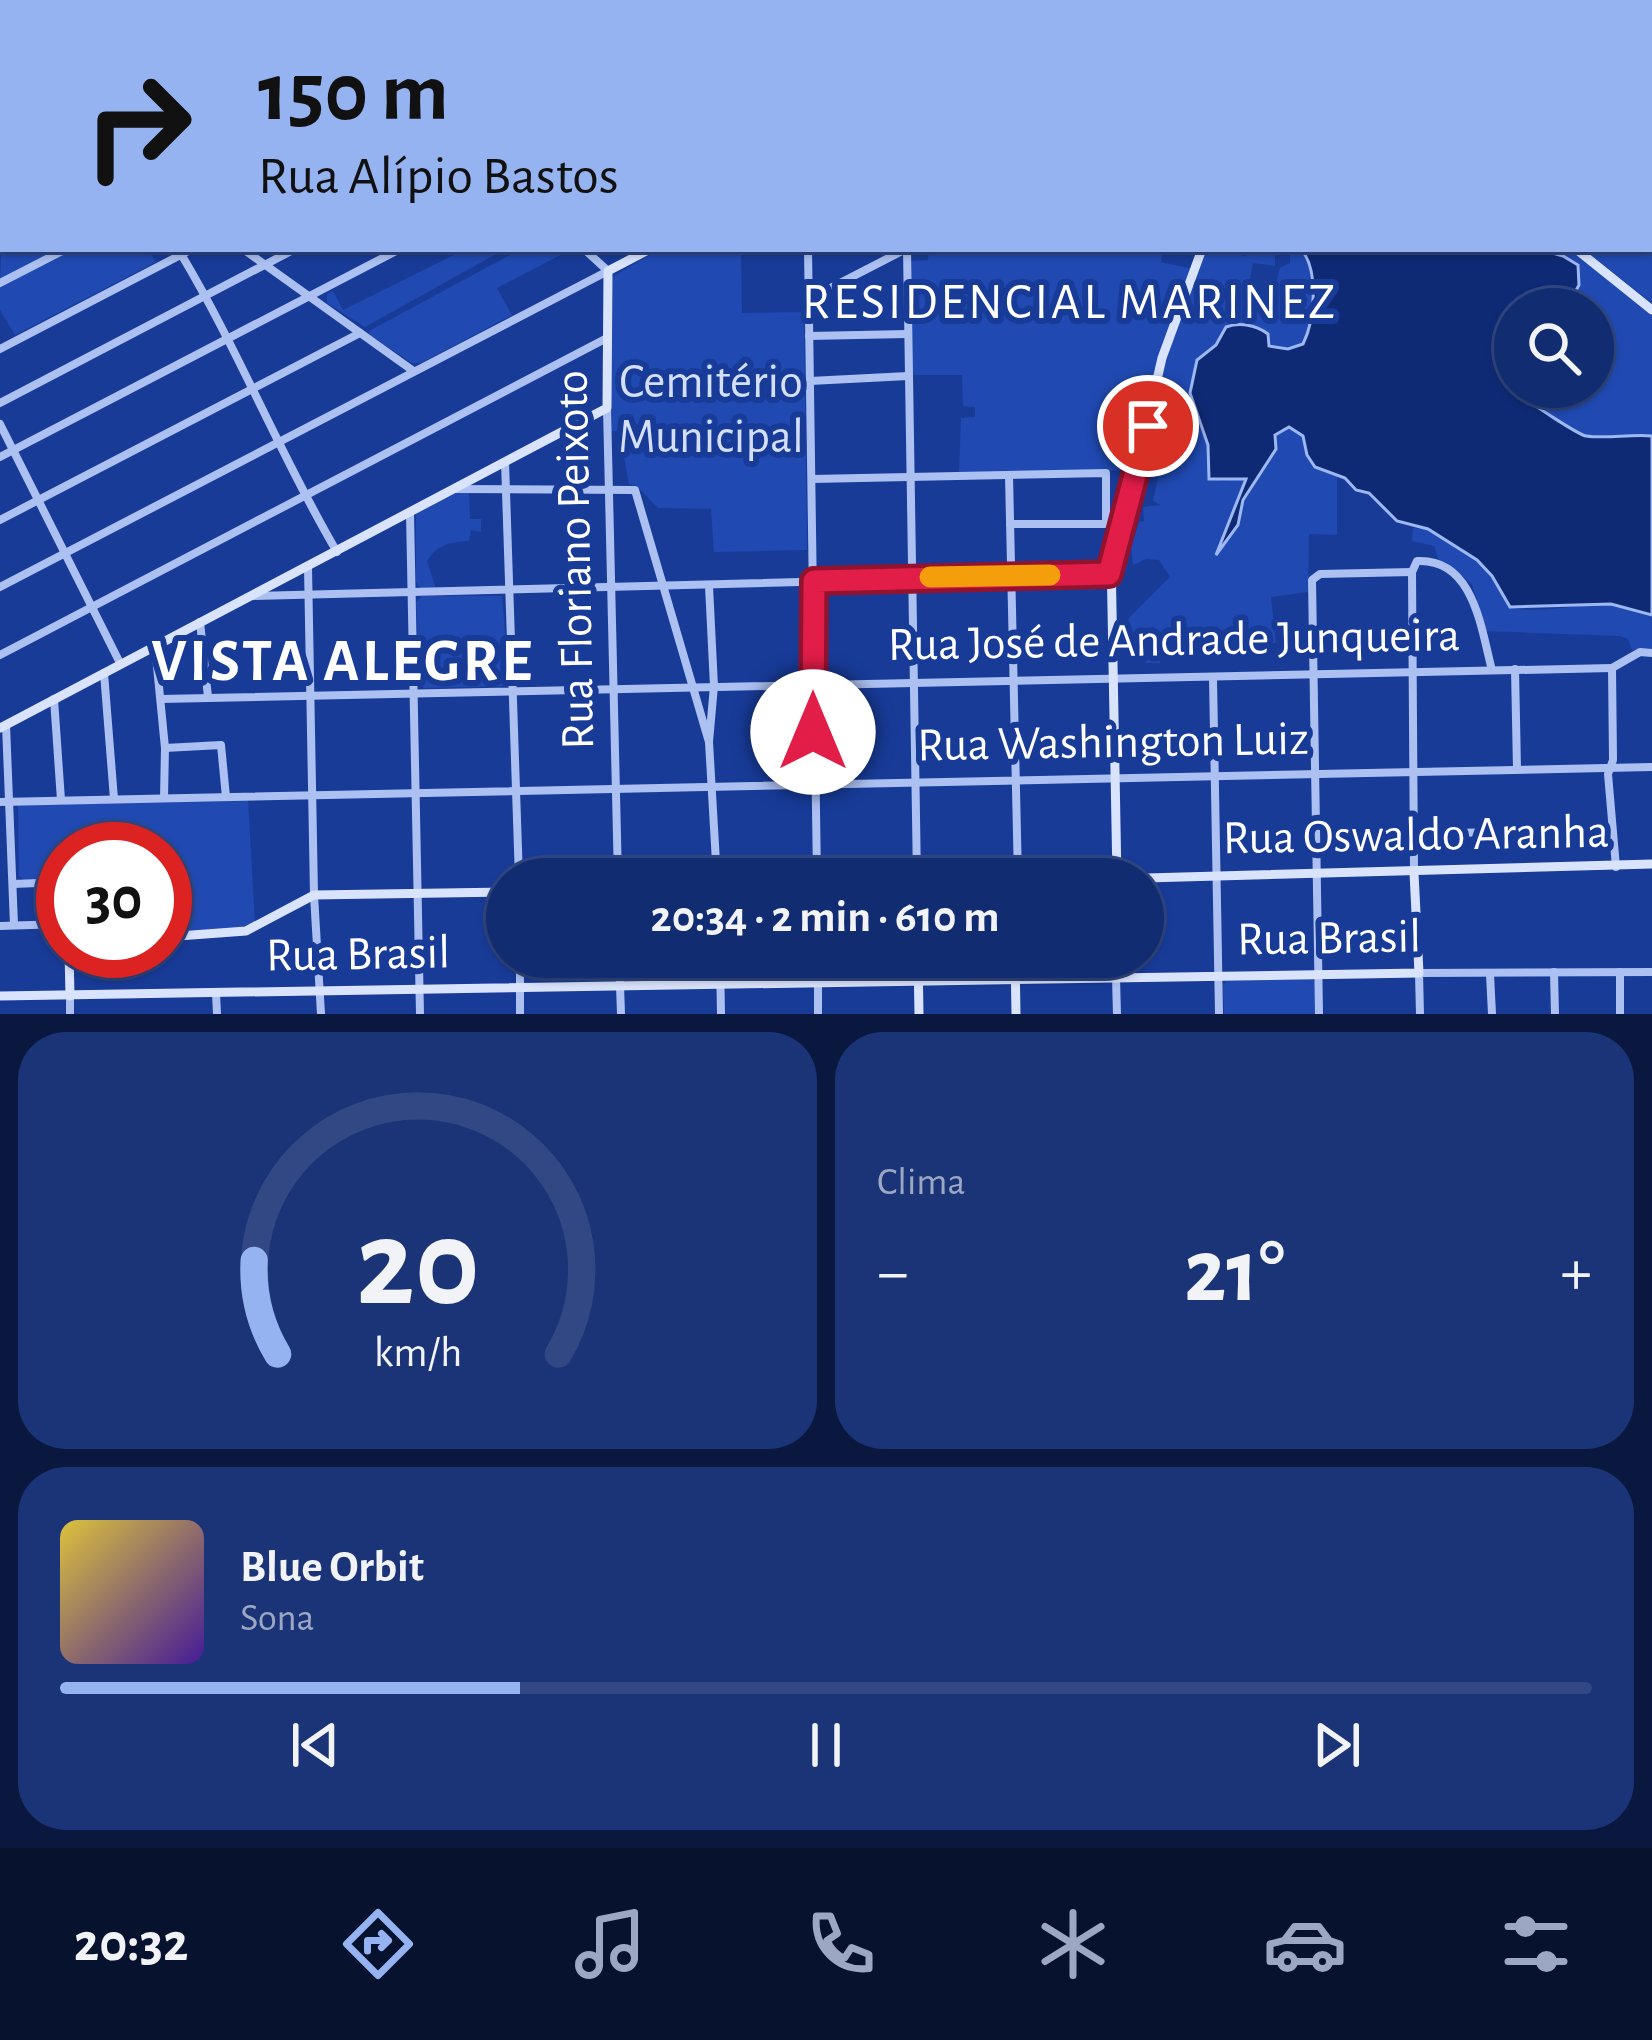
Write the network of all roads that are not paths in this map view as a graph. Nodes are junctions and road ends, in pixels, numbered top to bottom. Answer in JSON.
{"nodes":[{"id":1,"x":60,"y":252,"type":"edge"},
{"id":2,"x":186,"y":252,"type":"edge"},
{"id":3,"x":246,"y":252,"type":"edge"},
{"id":4,"x":289,"y":252,"type":"edge"},
{"id":5,"x":394,"y":252,"type":"edge"},
{"id":6,"x":587,"y":252,"type":"edge"},
{"id":7,"x":808,"y":252,"type":"edge"},
{"id":8,"x":901,"y":252,"type":"edge"},
{"id":9,"x":907,"y":252,"type":"edge"},
{"id":10,"x":1201,"y":252,"type":"edge"},
{"id":11,"x":1580,"y":252,"type":"edge"},
{"id":12,"x":635,"y":253,"type":"edge"},
{"id":13,"x":182,"y":254,"type":"junction"},
{"id":14,"x":264,"y":265,"type":"junction"},
{"id":15,"x":608,"y":271,"type":"junction"},
{"id":16,"x":0,"y":283,"type":"edge"},
{"id":17,"x":206,"y":296,"type":"junction"},
{"id":18,"x":312,"y":296,"type":"junction"},
{"id":19,"x":809,"y":299,"type":"junction"},
{"id":20,"x":1652,"y":310,"type":"edge"},
{"id":21,"x":360,"y":333,"type":"junction"},
{"id":22,"x":908,"y":334,"type":"junction"},
{"id":23,"x":809,"y":336,"type":"junction"},
{"id":24,"x":607,"y":338,"type":"junction"},
{"id":25,"x":229,"y":340,"type":"junction"},
{"id":26,"x":0,"y":349,"type":"edge"},
{"id":27,"x":413,"y":370,"type":"junction"},
{"id":28,"x":908,"y":376,"type":"junction"},
{"id":29,"x":810,"y":381,"type":"junction"},
{"id":30,"x":250,"y":390,"type":"junction"},
{"id":31,"x":0,"y":403,"type":"edge"},
{"id":32,"x":607,"y":408,"type":"junction"},
{"id":33,"x":0,"y":424,"type":"edge"},
{"id":34,"x":277,"y":443,"type":"junction"},
{"id":35,"x":13,"y":450,"type":"junction"},
{"id":36,"x":0,"y":457,"type":"edge"},
{"id":37,"x":505,"y":462,"type":"junction"},
{"id":38,"x":1009,"y":475,"type":"junction"},
{"id":39,"x":910,"y":478,"type":"junction"},
{"id":40,"x":812,"y":479,"type":"junction"},
{"id":41,"x":454,"y":489,"type":"junction"},
{"id":42,"x":608,"y":489,"type":"junction"},
{"id":43,"x":508,"y":490,"type":"junction"},
{"id":44,"x":304,"y":496,"type":"junction"},
{"id":45,"x":37,"y":501,"type":"junction"},
{"id":46,"x":410,"y":512,"type":"junction"},
{"id":47,"x":0,"y":520,"type":"edge"},
{"id":48,"x":1106,"y":523,"type":"junction"},
{"id":49,"x":1010,"y":524,"type":"junction"},
{"id":50,"x":1124,"y":524,"type":"junction"},
{"id":51,"x":337,"y":552,"type":"junction"},
{"id":52,"x":64,"y":554,"type":"junction"},
{"id":53,"x":308,"y":567,"type":"junction"},
{"id":54,"x":1412,"y":572,"type":"junction"},
{"id":55,"x":1109,"y":574,"type":"junction"},
{"id":56,"x":1011,"y":575,"type":"junction"},
{"id":57,"x":911,"y":577,"type":"junction"},
{"id":58,"x":814,"y":581,"type":"junction"},
{"id":59,"x":709,"y":586,"type":"junction"},
{"id":60,"x":0,"y":587,"type":"edge"},
{"id":61,"x":664,"y":587,"type":"junction"},
{"id":62,"x":609,"y":588,"type":"junction"},
{"id":63,"x":510,"y":590,"type":"junction"},
{"id":64,"x":412,"y":592,"type":"junction"},
{"id":65,"x":310,"y":595,"type":"junction"},
{"id":66,"x":254,"y":596,"type":"junction"},
{"id":67,"x":93,"y":607,"type":"junction"},
{"id":68,"x":200,"y":622,"type":"junction"},
{"id":69,"x":155,"y":646,"type":"junction"},
{"id":70,"x":1652,"y":653,"type":"edge"},
{"id":71,"x":0,"y":655,"type":"edge"},
{"id":72,"x":120,"y":663,"type":"junction"},
{"id":73,"x":1612,"y":668,"type":"junction"},
{"id":74,"x":1515,"y":669,"type":"junction"},
{"id":75,"x":1492,"y":670,"type":"junction"},
{"id":76,"x":1413,"y":672,"type":"junction"},
{"id":77,"x":104,"y":673,"type":"junction"},
{"id":78,"x":1314,"y":675,"type":"junction"},
{"id":79,"x":1213,"y":678,"type":"junction"},
{"id":80,"x":1112,"y":680,"type":"junction"},
{"id":81,"x":1011,"y":682,"type":"junction"},
{"id":82,"x":914,"y":683,"type":"junction"},
{"id":83,"x":814,"y":685,"type":"junction"},
{"id":84,"x":691,"y":686,"type":"junction"},
{"id":85,"x":714,"y":686,"type":"junction"},
{"id":86,"x":612,"y":689,"type":"junction"},
{"id":87,"x":513,"y":690,"type":"junction"},
{"id":88,"x":411,"y":692,"type":"junction"},
{"id":89,"x":312,"y":695,"type":"junction"},
{"id":90,"x":208,"y":697,"type":"junction"},
{"id":91,"x":54,"y":699,"type":"junction"},
{"id":92,"x":161,"y":699,"type":"junction"},
{"id":93,"x":3,"y":727,"type":"edge"},
{"id":94,"x":709,"y":742,"type":"junction"},
{"id":95,"x":165,"y":748,"type":"junction"},
{"id":96,"x":1611,"y":766,"type":"junction"},
{"id":97,"x":1652,"y":766,"type":"edge"},
{"id":98,"x":1517,"y":770,"type":"junction"},
{"id":99,"x":1415,"y":773,"type":"junction"},
{"id":100,"x":1313,"y":775,"type":"junction"},
{"id":101,"x":1216,"y":777,"type":"junction"},
{"id":102,"x":1114,"y":779,"type":"junction"},
{"id":103,"x":1016,"y":782,"type":"junction"},
{"id":104,"x":914,"y":783,"type":"junction"},
{"id":105,"x":813,"y":784,"type":"junction"},
{"id":106,"x":715,"y":788,"type":"junction"},
{"id":107,"x":516,"y":790,"type":"junction"},
{"id":108,"x":617,"y":790,"type":"junction"},
{"id":109,"x":413,"y":793,"type":"junction"},
{"id":110,"x":311,"y":794,"type":"junction"},
{"id":111,"x":226,"y":797,"type":"junction"},
{"id":112,"x":164,"y":798,"type":"junction"},
{"id":113,"x":114,"y":799,"type":"junction"},
{"id":114,"x":61,"y":800,"type":"junction"},
{"id":115,"x":0,"y":802,"type":"edge"},
{"id":116,"x":12,"y":802,"type":"junction"},
{"id":117,"x":1611,"y":829,"type":"junction"},
{"id":118,"x":1414,"y":834,"type":"junction"},
{"id":119,"x":518,"y":858,"type":"edge"},
{"id":120,"x":619,"y":858,"type":"edge"},
{"id":121,"x":717,"y":858,"type":"edge"},
{"id":122,"x":816,"y":858,"type":"edge"},
{"id":123,"x":916,"y":858,"type":"edge"},
{"id":124,"x":1018,"y":858,"type":"edge"},
{"id":125,"x":1114,"y":858,"type":"edge"},
{"id":126,"x":1652,"y":865,"type":"edge"},
{"id":127,"x":1616,"y":867,"type":"junction"},
{"id":128,"x":1414,"y":873,"type":"junction"},
{"id":129,"x":1315,"y":875,"type":"junction"},
{"id":130,"x":1216,"y":877,"type":"junction"},
{"id":131,"x":1164,"y":878,"type":"edge"},
{"id":132,"x":36,"y":883,"type":"edge"},
{"id":133,"x":14,"y":884,"type":"junction"},
{"id":134,"x":486,"y":892,"type":"edge"},
{"id":135,"x":415,"y":893,"type":"junction"},
{"id":136,"x":314,"y":895,"type":"junction"},
{"id":137,"x":14,"y":925,"type":"junction"},
{"id":138,"x":36,"y":925,"type":"edge"},
{"id":139,"x":0,"y":926,"type":"edge"},
{"id":140,"x":192,"y":936,"type":"edge"},
{"id":141,"x":1652,"y":971,"type":"edge"},
{"id":142,"x":1555,"y":972,"type":"junction"},
{"id":143,"x":1620,"y":972,"type":"junction"},
{"id":144,"x":1490,"y":973,"type":"junction"},
{"id":145,"x":1419,"y":974,"type":"junction"},
{"id":146,"x":1318,"y":976,"type":"junction"},
{"id":147,"x":1219,"y":977,"type":"junction"},
{"id":148,"x":70,"y":978,"type":"edge"},
{"id":149,"x":521,"y":978,"type":"edge"},
{"id":150,"x":620,"y":978,"type":"edge"},
{"id":151,"x":720,"y":978,"type":"edge"},
{"id":152,"x":818,"y":978,"type":"edge"},
{"id":153,"x":1116,"y":978,"type":"joint"},
{"id":154,"x":1164,"y":978,"type":"edge"},
{"id":155,"x":1015,"y":979,"type":"junction"},
{"id":156,"x":918,"y":981,"type":"junction"},
{"id":157,"x":818,"y":983,"type":"junction"},
{"id":158,"x":720,"y":984,"type":"junction"},
{"id":159,"x":620,"y":986,"type":"junction"},
{"id":160,"x":521,"y":989,"type":"junction"},
{"id":161,"x":420,"y":990,"type":"junction"},
{"id":162,"x":320,"y":992,"type":"junction"},
{"id":163,"x":216,"y":993,"type":"junction"},
{"id":164,"x":0,"y":996,"type":"edge"},
{"id":165,"x":70,"y":996,"type":"junction"},
{"id":166,"x":70,"y":1014,"type":"edge"},
{"id":167,"x":217,"y":1014,"type":"edge"},
{"id":168,"x":321,"y":1014,"type":"edge"},
{"id":169,"x":420,"y":1014,"type":"edge"},
{"id":170,"x":520,"y":1014,"type":"edge"},
{"id":171,"x":620,"y":1014,"type":"edge"},
{"id":172,"x":721,"y":1014,"type":"edge"},
{"id":173,"x":818,"y":1014,"type":"edge"},
{"id":174,"x":919,"y":1014,"type":"edge"},
{"id":175,"x":1016,"y":1014,"type":"edge"},
{"id":176,"x":1117,"y":1014,"type":"edge"},
{"id":177,"x":1220,"y":1014,"type":"edge"},
{"id":178,"x":1319,"y":1014,"type":"edge"},
{"id":179,"x":1420,"y":1014,"type":"edge"},
{"id":180,"x":1492,"y":1014,"type":"edge"},
{"id":181,"x":1556,"y":1014,"type":"edge"},
{"id":182,"x":1620,"y":1014,"type":"edge"}],
"edges":[{"from":1,"to":16,"type":"street"},
{"from":2,"to":13,"type":"street"},
{"from":3,"to":14,"type":"street"},
{"from":4,"to":14,"type":"street"},
{"from":5,"to":18,"type":"street"},
{"from":6,"to":15,"type":"street"},
{"from":7,"to":19,"type":"street"},
{"from":8,"to":19,"type":"street"},
{"from":9,"to":22,"type":"street"},
{"from":10,"to":50,"type":"street"},
{"from":11,"to":20,"type":"street"},
{"from":12,"to":15,"type":"street"},
{"from":13,"to":17,"type":"street"},
{"from":13,"to":26,"type":"street"},
{"from":14,"to":17,"type":"street"},
{"from":14,"to":18,"type":"street"},
{"from":15,"to":24,"type":"street","name":"Rua Floriano Peixoto"},
{"from":15,"to":27,"type":"street"},
{"from":17,"to":25,"type":"street"},
{"from":17,"to":31,"type":"street"},
{"from":18,"to":21,"type":"street"},
{"from":18,"to":25,"type":"street"},
{"from":19,"to":23,"type":"street"},
{"from":21,"to":27,"type":"street"},
{"from":21,"to":30,"type":"street"},
{"from":22,"to":23,"type":"street"},
{"from":22,"to":28,"type":"street"},
{"from":23,"to":29,"type":"street"},
{"from":24,"to":32,"type":"street","name":"Rua Floriano Peixoto"},
{"from":24,"to":44,"type":"street"},
{"from":25,"to":30,"type":"street"},
{"from":25,"to":35,"type":"street"},
{"from":27,"to":34,"type":"street"},
{"from":28,"to":29,"type":"street"},
{"from":28,"to":39,"type":"street"},
{"from":29,"to":40,"type":"street"},
{"from":30,"to":34,"type":"street"},
{"from":30,"to":45,"type":"street"},
{"from":32,"to":37,"type":"street"},
{"from":32,"to":42,"type":"street","name":"Rua Floriano Peixoto"},
{"from":33,"to":35,"type":"street"},
{"from":34,"to":44,"type":"street"},
{"from":34,"to":52,"type":"street"},
{"from":35,"to":36,"type":"street"},
{"from":35,"to":45,"type":"street"},
{"from":37,"to":41,"type":"street"},
{"from":37,"to":43,"type":"street"},
{"from":38,"to":39,"type":"street"},
{"from":38,"to":48,"type":"street"},
{"from":38,"to":49,"type":"street"},
{"from":39,"to":40,"type":"street"},
{"from":39,"to":57,"type":"street"},
{"from":40,"to":58,"type":"street"},
{"from":41,"to":43,"type":"street"},
{"from":41,"to":46,"type":"street"},
{"from":42,"to":43,"type":"street"},
{"from":42,"to":61,"type":"street"},
{"from":42,"to":62,"type":"street","name":"Rua Floriano Peixoto"},
{"from":43,"to":63,"type":"street"},
{"from":44,"to":51,"type":"street"},
{"from":44,"to":67,"type":"street"},
{"from":45,"to":47,"type":"street"},
{"from":45,"to":52,"type":"street"},
{"from":46,"to":51,"type":"street"},
{"from":46,"to":64,"type":"street"},
{"from":48,"to":49,"type":"street"},
{"from":48,"to":50,"type":"street"},
{"from":49,"to":56,"type":"street"},
{"from":50,"to":55,"type":"street"},
{"from":51,"to":53,"type":"street"},
{"from":52,"to":60,"type":"street"},
{"from":52,"to":67,"type":"street"},
{"from":53,"to":65,"type":"street"},
{"from":53,"to":66,"type":"street"},
{"from":54,"to":75,"type":"street"},
{"from":54,"to":76,"type":"street"},
{"from":54,"to":78,"type":"street"},
{"from":55,"to":56,"type":"street"},
{"from":55,"to":80,"type":"street"},
{"from":56,"to":57,"type":"street"},
{"from":56,"to":81,"type":"street"},
{"from":57,"to":58,"type":"street"},
{"from":57,"to":82,"type":"street"},
{"from":58,"to":59,"type":"street"},
{"from":58,"to":83,"type":"street"},
{"from":59,"to":61,"type":"street"},
{"from":59,"to":85,"type":"street"},
{"from":61,"to":62,"type":"street"},
{"from":61,"to":84,"type":"street"},
{"from":62,"to":63,"type":"street"},
{"from":62,"to":86,"type":"street","name":"Rua Floriano Peixoto"},
{"from":63,"to":64,"type":"street"},
{"from":63,"to":87,"type":"street"},
{"from":64,"to":65,"type":"street"},
{"from":64,"to":88,"type":"street"},
{"from":65,"to":66,"type":"street"},
{"from":65,"to":89,"type":"street"},
{"from":66,"to":68,"type":"street"},
{"from":67,"to":71,"type":"street"},
{"from":67,"to":72,"type":"street"},
{"from":68,"to":69,"type":"street"},
{"from":68,"to":90,"type":"street"},
{"from":69,"to":72,"type":"street"},
{"from":69,"to":92,"type":"street"},
{"from":70,"to":73,"type":"street","name":"Rua José de Andrade Junqueira"},
{"from":72,"to":77,"type":"street"},
{"from":73,"to":74,"type":"street","name":"Rua José de Andrade Junqueira"},
{"from":73,"to":96,"type":"street"},
{"from":74,"to":75,"type":"street","name":"Rua José de Andrade Junqueira"},
{"from":74,"to":98,"type":"street"},
{"from":75,"to":76,"type":"street","name":"Rua José de Andrade Junqueira"},
{"from":76,"to":78,"type":"street","name":"Rua José de Andrade Junqueira"},
{"from":76,"to":99,"type":"street"},
{"from":77,"to":91,"type":"street"},
{"from":77,"to":113,"type":"street"},
{"from":78,"to":79,"type":"street","name":"Rua José de Andrade Junqueira"},
{"from":78,"to":100,"type":"street"},
{"from":79,"to":80,"type":"street","name":"Rua José de Andrade Junqueira"},
{"from":79,"to":101,"type":"street"},
{"from":80,"to":81,"type":"street","name":"Rua José de Andrade Junqueira"},
{"from":80,"to":102,"type":"street"},
{"from":81,"to":82,"type":"street","name":"Rua José de Andrade Junqueira"},
{"from":81,"to":103,"type":"street"},
{"from":82,"to":83,"type":"street","name":"Rua José de Andrade Junqueira"},
{"from":82,"to":104,"type":"street"},
{"from":83,"to":85,"type":"street","name":"Rua José de Andrade Junqueira"},
{"from":83,"to":105,"type":"street"},
{"from":84,"to":85,"type":"street","name":"Rua José de Andrade Junqueira"},
{"from":84,"to":86,"type":"street","name":"Rua José de Andrade Junqueira"},
{"from":84,"to":94,"type":"street"},
{"from":85,"to":94,"type":"street"},
{"from":86,"to":87,"type":"street","name":"Rua José de Andrade Junqueira"},
{"from":86,"to":108,"type":"street","name":"Rua Floriano Peixoto"},
{"from":87,"to":88,"type":"street","name":"Rua José de Andrade Junqueira"},
{"from":87,"to":107,"type":"street"},
{"from":88,"to":89,"type":"street","name":"Rua José de Andrade Junqueira"},
{"from":88,"to":109,"type":"street"},
{"from":89,"to":90,"type":"street","name":"Rua José de Andrade Junqueira"},
{"from":89,"to":110,"type":"street"},
{"from":90,"to":92,"type":"street","name":"Rua José de Andrade Junqueira"},
{"from":91,"to":93,"type":"street"},
{"from":91,"to":114,"type":"street"},
{"from":92,"to":95,"type":"street"},
{"from":93,"to":116,"type":"street"},
{"from":94,"to":106,"type":"street"},
{"from":95,"to":111,"type":"street"},
{"from":95,"to":112,"type":"street"},
{"from":96,"to":97,"type":"street","name":"Rua Washington Luiz"},
{"from":96,"to":98,"type":"street","name":"Rua Washington Luiz"},
{"from":96,"to":117,"type":"street"},
{"from":98,"to":99,"type":"street","name":"Rua Washington Luiz"},
{"from":99,"to":100,"type":"street","name":"Rua Washington Luiz"},
{"from":99,"to":118,"type":"street"},
{"from":100,"to":101,"type":"street","name":"Rua Washington Luiz"},
{"from":100,"to":129,"type":"street"},
{"from":101,"to":102,"type":"street","name":"Rua Washington Luiz"},
{"from":101,"to":130,"type":"street"},
{"from":102,"to":103,"type":"street","name":"Rua Washington Luiz"},
{"from":102,"to":125,"type":"street"},
{"from":103,"to":104,"type":"street","name":"Rua Washington Luiz"},
{"from":103,"to":124,"type":"street"},
{"from":104,"to":105,"type":"street","name":"Rua Washington Luiz"},
{"from":104,"to":123,"type":"street"},
{"from":105,"to":106,"type":"street","name":"Rua Washington Luiz"},
{"from":105,"to":122,"type":"street"},
{"from":106,"to":108,"type":"street","name":"Rua Washington Luiz"},
{"from":106,"to":121,"type":"street"},
{"from":107,"to":108,"type":"street","name":"Rua Washington Luiz"},
{"from":107,"to":109,"type":"street","name":"Rua Washington Luiz"},
{"from":107,"to":119,"type":"street"},
{"from":108,"to":120,"type":"street","name":"Rua Floriano Peixoto"},
{"from":109,"to":110,"type":"street","name":"Rua Washington Luiz"},
{"from":109,"to":135,"type":"street"},
{"from":110,"to":111,"type":"street","name":"Rua Washington Luiz"},
{"from":110,"to":136,"type":"street"},
{"from":111,"to":112,"type":"street","name":"Rua Washington Luiz"},
{"from":112,"to":113,"type":"street","name":"Rua Washington Luiz"},
{"from":113,"to":114,"type":"street","name":"Rua Washington Luiz"},
{"from":114,"to":116,"type":"street","name":"Rua Washington Luiz"},
{"from":115,"to":116,"type":"street","name":"Rua Washington Luiz"},
{"from":116,"to":133,"type":"street"},
{"from":117,"to":118,"type":"street"},
{"from":117,"to":127,"type":"street"},
{"from":118,"to":128,"type":"street"},
{"from":126,"to":127,"type":"street","name":"Rua Oswaldo Aranha"},
{"from":127,"to":128,"type":"street","name":"Rua Oswaldo Aranha"},
{"from":128,"to":129,"type":"street","name":"Rua Oswaldo Aranha"},
{"from":128,"to":145,"type":"street"},
{"from":129,"to":130,"type":"street","name":"Rua Oswaldo Aranha"},
{"from":129,"to":146,"type":"street"},
{"from":130,"to":131,"type":"street","name":"Rua Oswaldo Aranha"},
{"from":130,"to":147,"type":"street"},
{"from":132,"to":133,"type":"street"},
{"from":133,"to":137,"type":"street"},
{"from":134,"to":135,"type":"street"},
{"from":135,"to":136,"type":"street"},
{"from":135,"to":161,"type":"street"},
{"from":136,"to":140,"type":"street"},
{"from":136,"to":162,"type":"street"},
{"from":137,"to":138,"type":"street"},
{"from":137,"to":139,"type":"street"},
{"from":141,"to":143,"type":"street","name":"Rua Brasil"},
{"from":142,"to":143,"type":"street","name":"Rua Brasil"},
{"from":142,"to":144,"type":"street","name":"Rua Brasil"},
{"from":142,"to":181,"type":"street"},
{"from":143,"to":182,"type":"street"},
{"from":144,"to":145,"type":"street","name":"Rua Brasil"},
{"from":144,"to":180,"type":"street"},
{"from":145,"to":146,"type":"street","name":"Rua Brasil"},
{"from":145,"to":179,"type":"street"},
{"from":146,"to":147,"type":"street","name":"Rua Brasil"},
{"from":146,"to":178,"type":"street"},
{"from":147,"to":154,"type":"street","name":"Rua Brasil"},
{"from":147,"to":177,"type":"street"},
{"from":148,"to":165,"type":"street"},
{"from":149,"to":160,"type":"street"},
{"from":150,"to":159,"type":"street"},
{"from":151,"to":158,"type":"street"},
{"from":152,"to":157,"type":"street"},
{"from":153,"to":155,"type":"street","name":"Rua Brasil"},
{"from":153,"to":176,"type":"street"},
{"from":155,"to":156,"type":"street","name":"Rua Brasil"},
{"from":155,"to":175,"type":"street"},
{"from":156,"to":157,"type":"street","name":"Rua Brasil"},
{"from":156,"to":174,"type":"street"},
{"from":157,"to":158,"type":"street","name":"Rua Brasil"},
{"from":157,"to":173,"type":"street"},
{"from":158,"to":159,"type":"street","name":"Rua Brasil"},
{"from":158,"to":172,"type":"street"},
{"from":159,"to":160,"type":"street","name":"Rua Brasil"},
{"from":159,"to":171,"type":"street"},
{"from":160,"to":161,"type":"street","name":"Rua Brasil"},
{"from":160,"to":170,"type":"street"},
{"from":161,"to":162,"type":"street","name":"Rua Brasil"},
{"from":161,"to":169,"type":"street"},
{"from":162,"to":163,"type":"street","name":"Rua Brasil"},
{"from":162,"to":168,"type":"street"},
{"from":163,"to":165,"type":"street","name":"Rua Brasil"},
{"from":163,"to":167,"type":"street"},
{"from":164,"to":165,"type":"street","name":"Rua Brasil"},
{"from":165,"to":166,"type":"street"}]}
